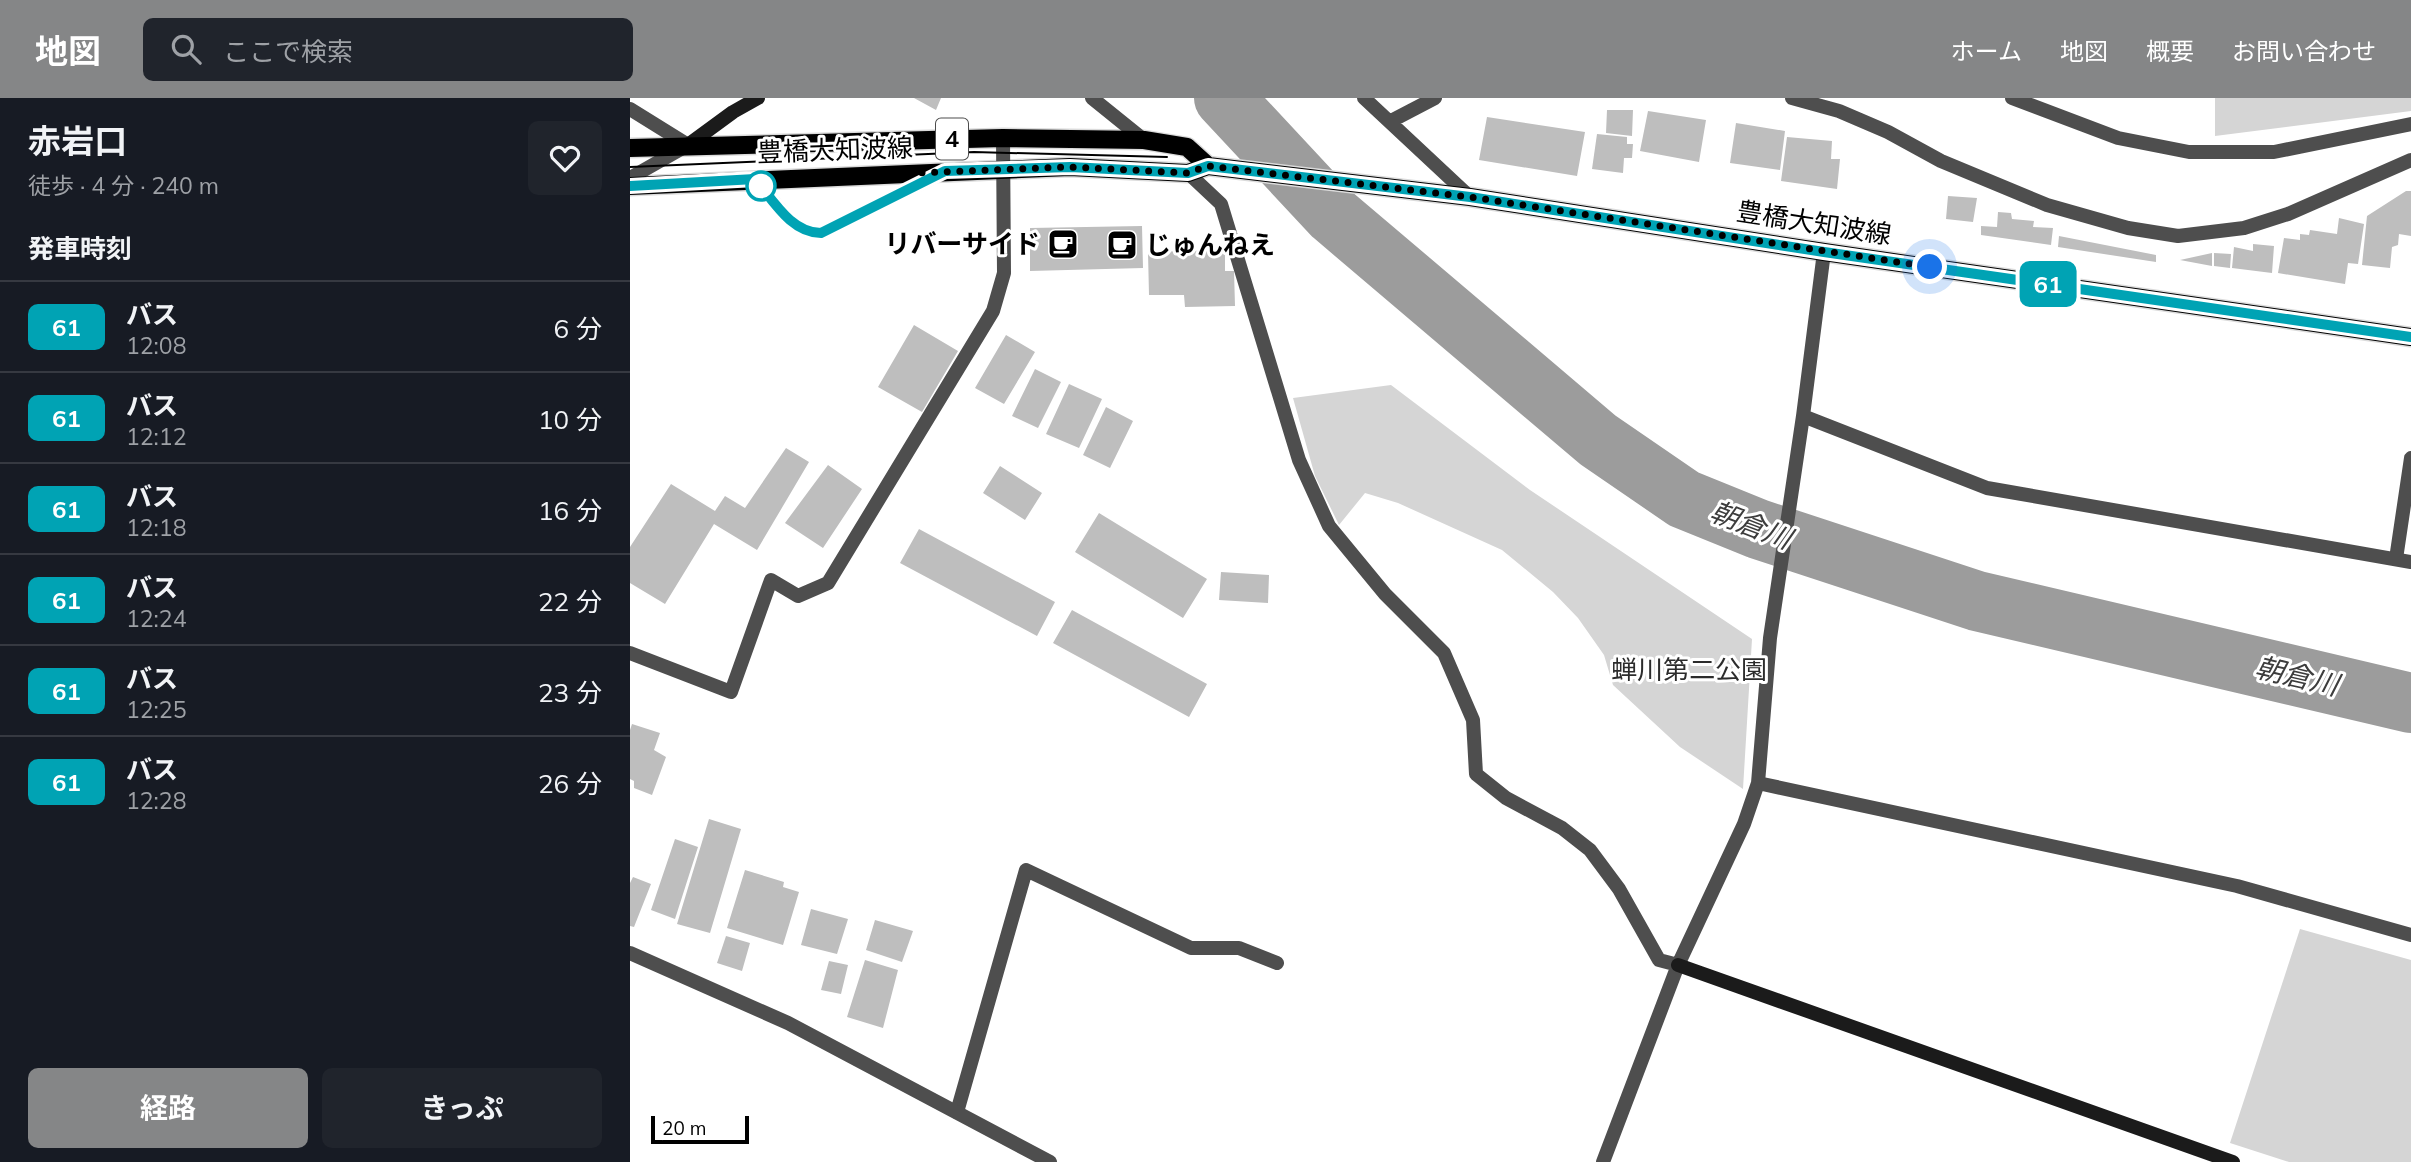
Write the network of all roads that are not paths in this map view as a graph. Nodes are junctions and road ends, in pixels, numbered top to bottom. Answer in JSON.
{"nodes":[{"id":1,"x":758,"y":98,"type":"edge"},
{"id":2,"x":1092,"y":98,"type":"edge"},
{"id":3,"x":1364,"y":98,"type":"edge"},
{"id":4,"x":1436,"y":98,"type":"edge"},
{"id":5,"x":1792,"y":98,"type":"edge"},
{"id":6,"x":2012,"y":98,"type":"edge"},
{"id":7,"x":630,"y":108,"type":"edge"},
{"id":8,"x":1391,"y":121,"type":"junction"},
{"id":9,"x":2411,"y":124,"type":"edge"},
{"id":10,"x":1003,"y":138,"type":"junction"},
{"id":11,"x":1144,"y":140,"type":"junction"},
{"id":12,"x":688,"y":145,"type":"junction"},
{"id":13,"x":630,"y":148,"type":"edge"},
{"id":14,"x":2411,"y":160,"type":"edge"},
{"id":15,"x":1208,"y":166,"type":"junction"},
{"id":16,"x":1003,"y":169,"type":"junction"},
{"id":17,"x":945,"y":171,"type":"junction"},
{"id":18,"x":1188,"y":173,"type":"junction"},
{"id":19,"x":630,"y":178,"type":"edge"},
{"id":20,"x":755,"y":179,"type":"junction"},
{"id":21,"x":630,"y":186,"type":"edge"},
{"id":22,"x":1470,"y":197,"type":"junction"},
{"id":23,"x":1824,"y":252,"type":"junction"},
{"id":24,"x":2411,"y":337,"type":"edge"},
{"id":25,"x":1803,"y":416,"type":"junction"},
{"id":26,"x":2411,"y":458,"type":"edge"},
{"id":27,"x":2404,"y":561,"type":"edge"},
{"id":28,"x":630,"y":653,"type":"edge"},
{"id":29,"x":1759,"y":783,"type":"junction"},
{"id":30,"x":2411,"y":935,"type":"edge"},
{"id":31,"x":630,"y":953,"type":"edge"},
{"id":32,"x":1277,"y":963,"type":"dead end"},
{"id":33,"x":1678,"y":965,"type":"junction"},
{"id":34,"x":957,"y":1112,"type":"junction"},
{"id":35,"x":1046,"y":1161,"type":"edge"},
{"id":36,"x":1603,"y":1162,"type":"edge"},
{"id":37,"x":2233,"y":1162,"type":"edge"}],
"edges":[{"from":1,"to":12,"type":"street"},
{"from":2,"to":11,"type":"street"},
{"from":3,"to":8,"type":"street"},
{"from":4,"to":8,"type":"street"},
{"from":5,"to":14,"type":"street"},
{"from":6,"to":9,"type":"street"},
{"from":7,"to":12,"type":"street"},
{"from":8,"to":22,"type":"street"},
{"from":10,"to":11,"type":"main road","name":"豊橋大知波線","number":"4"},
{"from":10,"to":12,"type":"main road","name":"豊橋大知波線","number":"4"},
{"from":10,"to":16,"type":"street"},
{"from":11,"to":15,"type":"main road","name":"豊橋大知波線","number":"4"},
{"from":12,"to":13,"type":"main road","name":"豊橋大知波線","number":"4"},
{"from":12,"to":19,"type":"street"},
{"from":15,"to":18,"type":"main road","name":"豊橋大知波線","number":"4"},
{"from":15,"to":22,"type":"main road","name":"豊橋大知波線","number":"4"},
{"from":16,"to":17,"type":"main road","name":"豊橋大知波線","number":"4"},
{"from":16,"to":18,"type":"main road","name":"豊橋大知波線","number":"4"},
{"from":16,"to":28,"type":"street"},
{"from":17,"to":20,"type":"main road","name":"豊橋大知波線","number":"4"},
{"from":17,"to":20,"type":"street"},
{"from":18,"to":33,"type":"street"},
{"from":20,"to":21,"type":"main road","name":"豊橋大知波線","number":"4"},
{"from":22,"to":23,"type":"main road","name":"豊橋大知波線","number":"4"},
{"from":23,"to":24,"type":"main road","name":"豊橋大知波線","number":"4"},
{"from":23,"to":25,"type":"street"},
{"from":25,"to":27,"type":"street"},
{"from":25,"to":29,"type":"street"},
{"from":26,"to":27,"type":"street"},
{"from":29,"to":30,"type":"street"},
{"from":29,"to":33,"type":"street"},
{"from":31,"to":34,"type":"street"},
{"from":32,"to":34,"type":"street"},
{"from":33,"to":36,"type":"street"},
{"from":33,"to":37,"type":"street"},
{"from":34,"to":35,"type":"street"}]}
